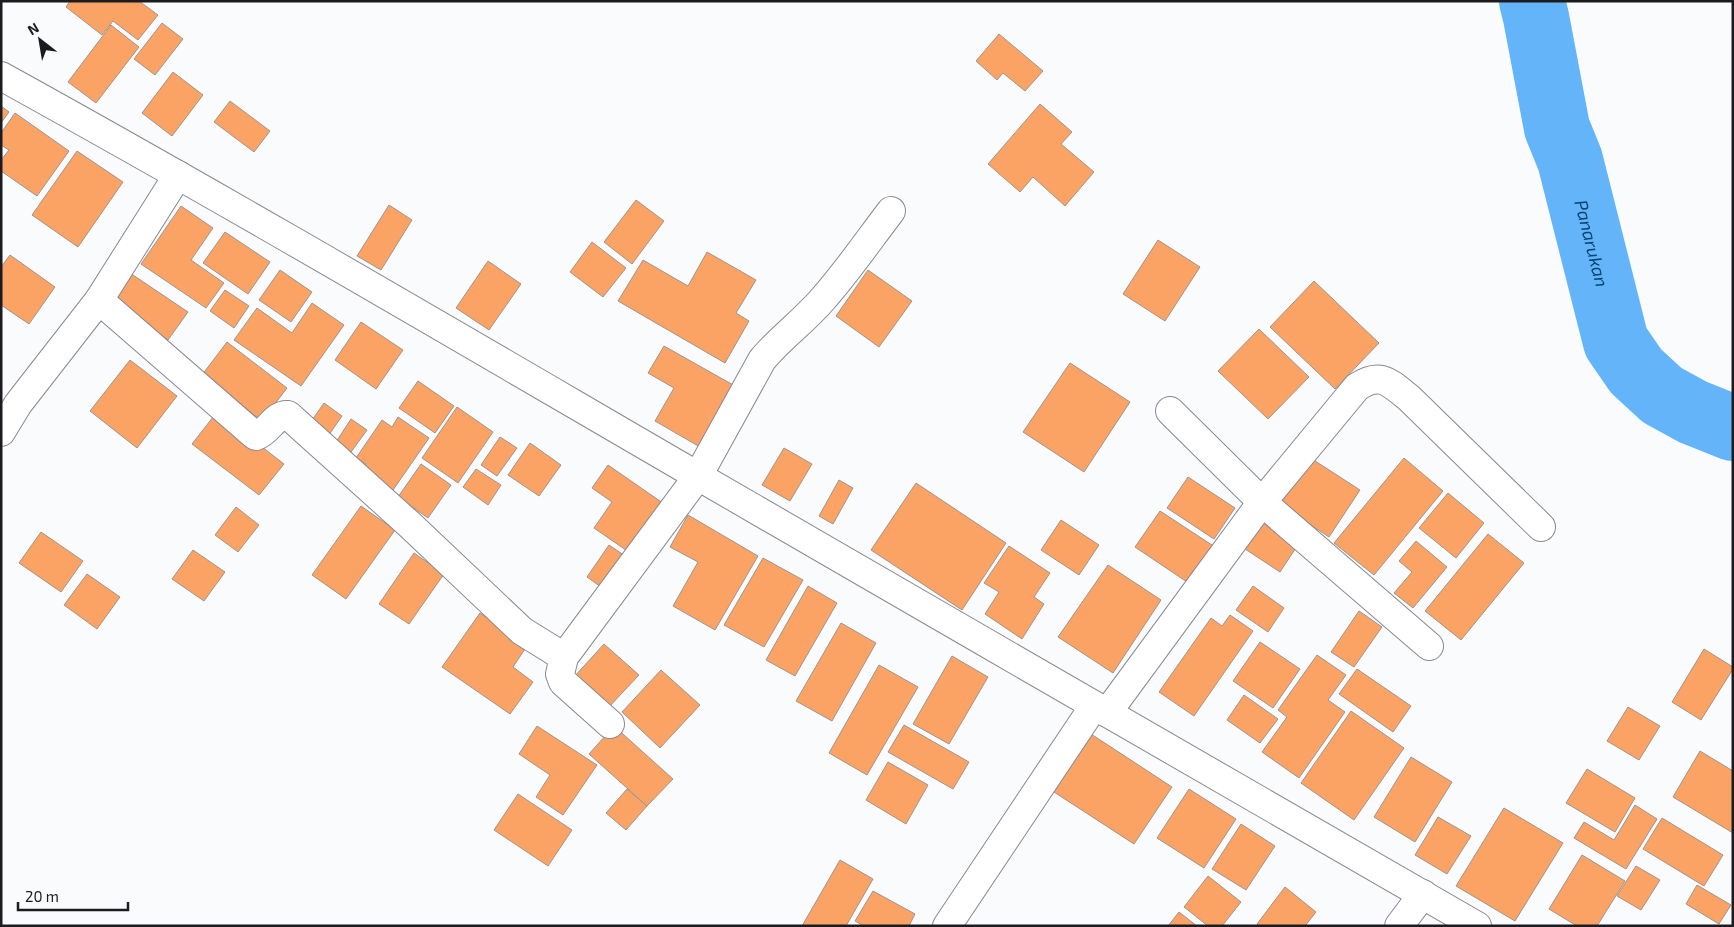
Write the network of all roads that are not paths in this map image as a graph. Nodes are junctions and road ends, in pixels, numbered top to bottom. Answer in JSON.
{"nodes":[{"id":1,"x":1,"y":76,"type":"edge"},
{"id":2,"x":178,"y":175,"type":"junction"},
{"id":3,"x":891,"y":211,"type":"dead end"},
{"id":4,"x":99,"y":300,"type":"junction"},
{"id":5,"x":1170,"y":411,"type":"dead end"},
{"id":6,"x":1,"y":432,"type":"edge"},
{"id":7,"x":698,"y":476,"type":"junction"},
{"id":8,"x":1262,"y":502,"type":"junction"},
{"id":9,"x":1541,"y":527,"type":"dead end"},
{"id":10,"x":1429,"y":646,"type":"dead end"},
{"id":11,"x":564,"y":657,"type":"junction"},
{"id":12,"x":1100,"y":709,"type":"junction"},
{"id":13,"x":610,"y":724,"type":"dead end"},
{"id":14,"x":1423,"y":894,"type":"junction"},
{"id":15,"x":947,"y":926,"type":"edge"},
{"id":16,"x":1399,"y":926,"type":"edge"},
{"id":17,"x":1477,"y":926,"type":"edge"}],
"edges":[{"from":1,"to":2,"type":"street"},
{"from":2,"to":4,"type":"street"},
{"from":2,"to":7,"type":"street"},
{"from":3,"to":7,"type":"street"},
{"from":4,"to":6,"type":"street"},
{"from":4,"to":11,"type":"street"},
{"from":5,"to":8,"type":"street"},
{"from":7,"to":11,"type":"street"},
{"from":7,"to":12,"type":"street"},
{"from":8,"to":9,"type":"street"},
{"from":8,"to":10,"type":"street"},
{"from":8,"to":12,"type":"street"},
{"from":11,"to":13,"type":"street"},
{"from":12,"to":14,"type":"street"},
{"from":12,"to":15,"type":"street"},
{"from":14,"to":16,"type":"street"},
{"from":14,"to":17,"type":"street"}]}
